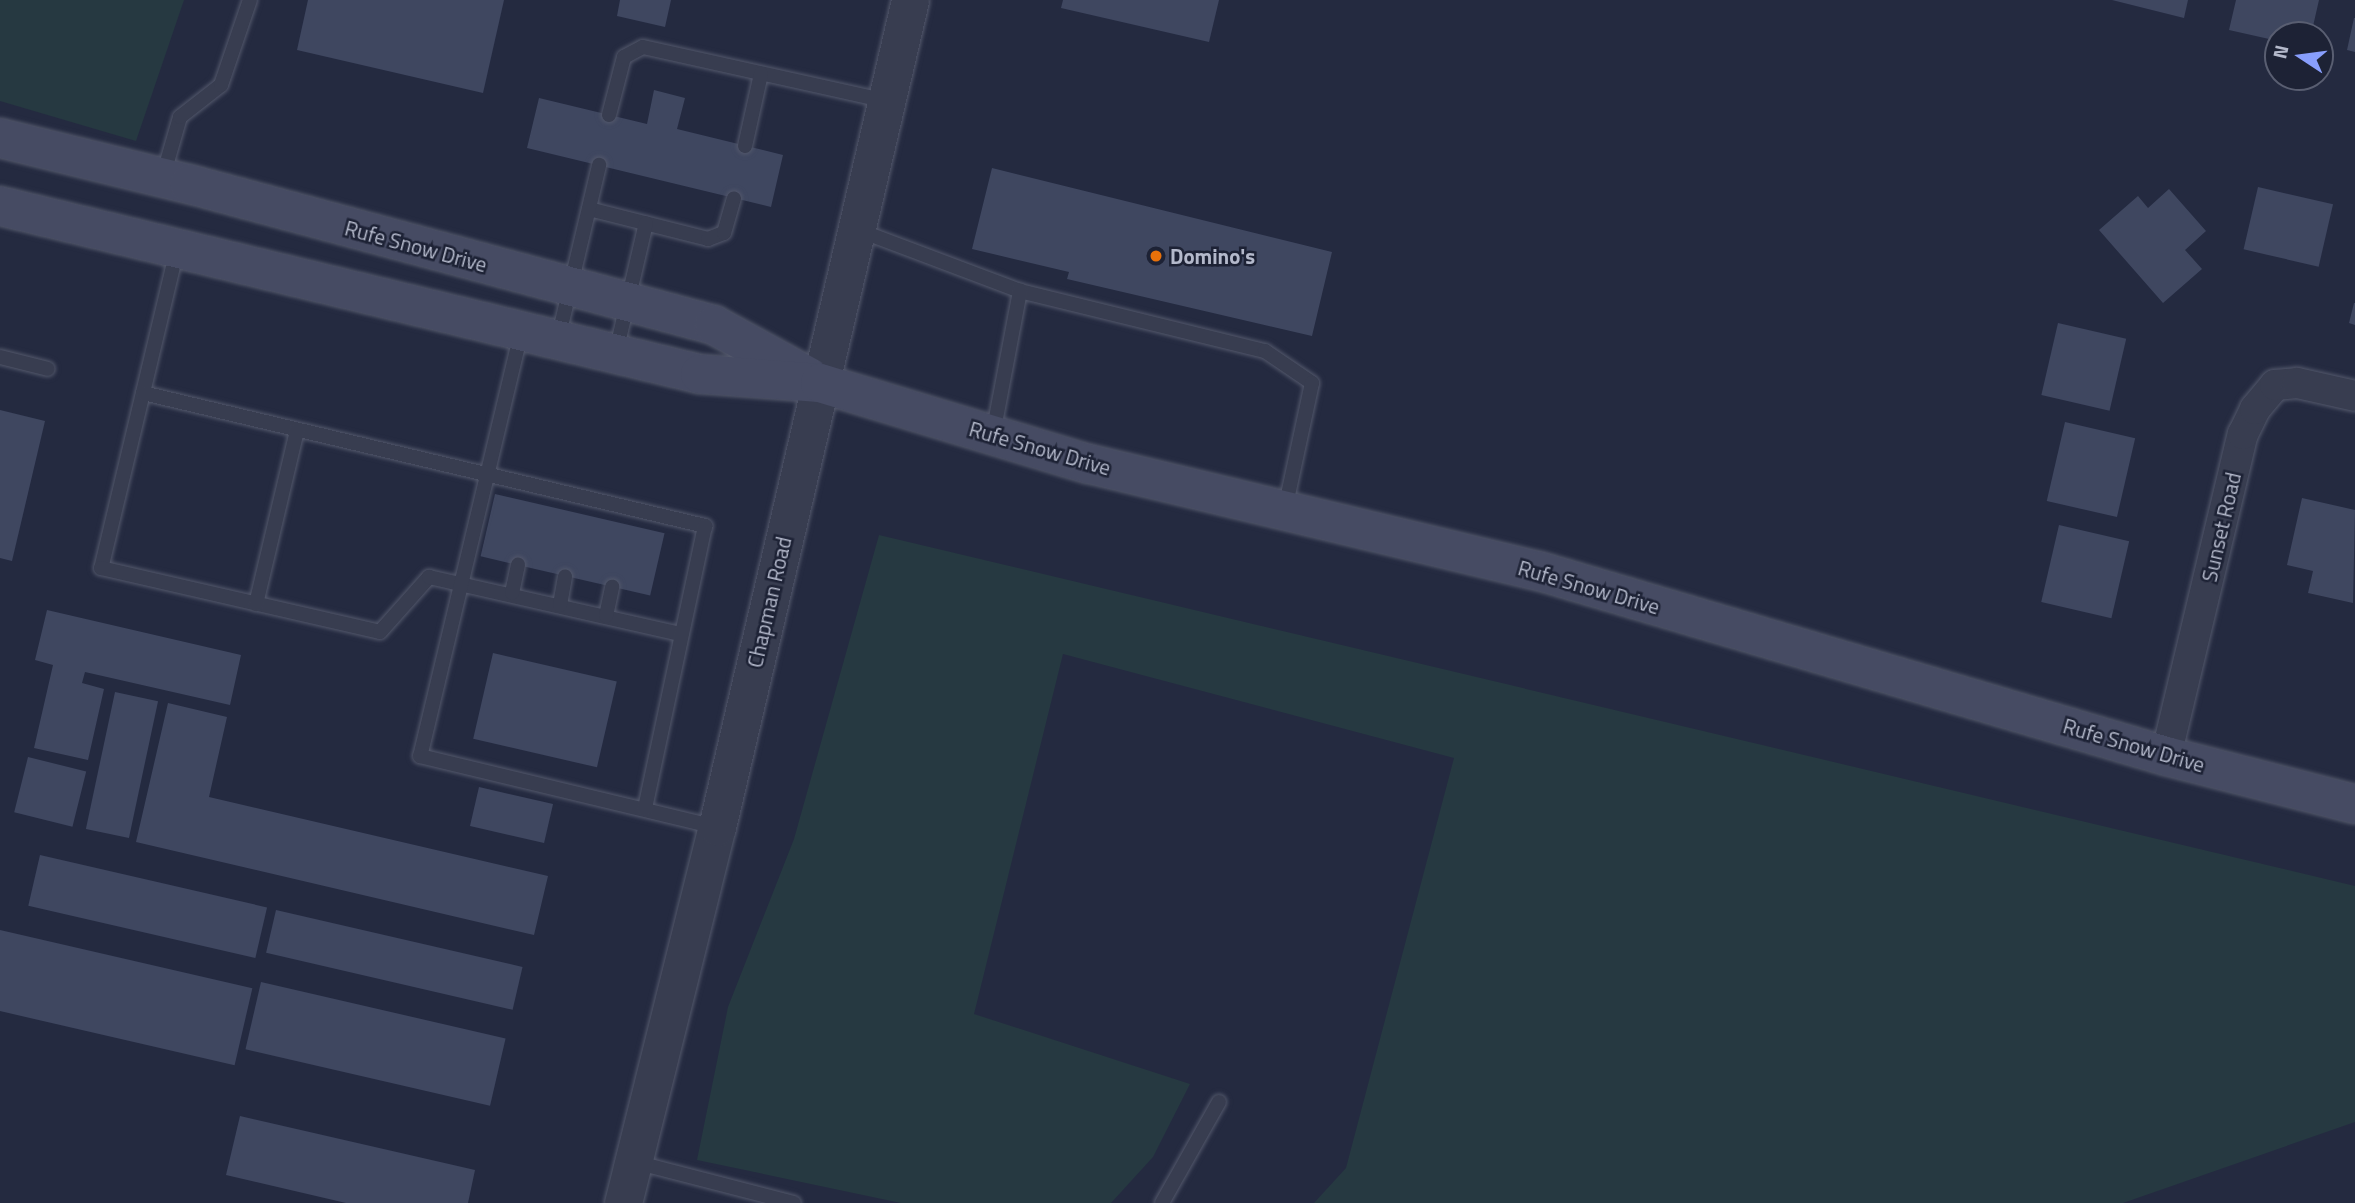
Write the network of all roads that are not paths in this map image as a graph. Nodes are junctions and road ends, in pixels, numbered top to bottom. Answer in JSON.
{"nodes":[{"id":1,"x":250,"y":0,"type":"edge"},
{"id":2,"x":910,"y":0,"type":"edge"},
{"id":3,"x":761,"y":74,"type":"junction"},
{"id":4,"x":886,"y":101,"type":"junction"},
{"id":5,"x":609,"y":115,"type":"dead end"},
{"id":6,"x":0,"y":138,"type":"edge"},
{"id":7,"x":745,"y":146,"type":"dead end"},
{"id":8,"x":599,"y":166,"type":"dead end"},
{"id":9,"x":163,"y":177,"type":"junction"},
{"id":10,"x":734,"y":198,"type":"dead end"},
{"id":11,"x":0,"y":206,"type":"edge"},
{"id":12,"x":589,"y":209,"type":"junction"},
{"id":13,"x":646,"y":223,"type":"junction"},
{"id":14,"x":856,"y":230,"type":"junction"},
{"id":15,"x":177,"y":248,"type":"junction"},
{"id":16,"x":571,"y":288,"type":"junction"},
{"id":17,"x":1020,"y":291,"type":"junction"},
{"id":18,"x":628,"y":303,"type":"junction"},
{"id":19,"x":522,"y":331,"type":"junction"},
{"id":20,"x":558,"y":340,"type":"junction"},
{"id":21,"x":615,"y":354,"type":"junction"},
{"id":22,"x":0,"y":357,"type":"edge"},
{"id":23,"x":48,"y":369,"type":"dead end"},
{"id":24,"x":820,"y":383,"type":"junction"},
{"id":25,"x":143,"y":393,"type":"junction"},
{"id":26,"x":2355,"y":396,"type":"edge"},
{"id":27,"x":297,"y":430,"type":"junction"},
{"id":28,"x":993,"y":435,"type":"junction"},
{"id":29,"x":487,"y":475,"type":"junction"},
{"id":30,"x":535,"y":486,"type":"junction"},
{"id":31,"x":582,"y":498,"type":"junction"},
{"id":32,"x":532,"y":502,"type":"dead end"},
{"id":33,"x":628,"y":508,"type":"junction"},
{"id":34,"x":1285,"y":509,"type":"junction"},
{"id":35,"x":578,"y":513,"type":"dead end"},
{"id":36,"x":625,"y":524,"type":"dead end"},
{"id":37,"x":518,"y":565,"type":"dead end"},
{"id":38,"x":565,"y":576,"type":"dead end"},
{"id":39,"x":464,"y":582,"type":"junction"},
{"id":40,"x":612,"y":587,"type":"dead end"},
{"id":41,"x":512,"y":593,"type":"junction"},
{"id":42,"x":256,"y":604,"type":"junction"},
{"id":43,"x":560,"y":605,"type":"junction"},
{"id":44,"x":606,"y":616,"type":"junction"},
{"id":45,"x":680,"y":634,"type":"junction"},
{"id":46,"x":2165,"y":756,"type":"junction"},
{"id":47,"x":2355,"y":804,"type":"edge"},
{"id":48,"x":645,"y":809,"type":"junction"},
{"id":49,"x":717,"y":827,"type":"junction"},
{"id":50,"x":1219,"y":1102,"type":"dead end"},
{"id":51,"x":634,"y":1161,"type":"junction"},
{"id":52,"x":623,"y":1203,"type":"edge"},
{"id":53,"x":794,"y":1203,"type":"edge"},
{"id":54,"x":1162,"y":1203,"type":"edge"}],
"edges":[{"from":1,"to":9,"type":"lane"},
{"from":2,"to":4,"type":"street","name":"Chapman Road"},
{"from":3,"to":4,"type":"lane"},
{"from":3,"to":5,"type":"lane"},
{"from":3,"to":7,"type":"lane"},
{"from":4,"to":14,"type":"street","name":"Chapman Road"},
{"from":6,"to":9,"type":"main road","name":"Rufe Snow Drive"},
{"from":8,"to":12,"type":"lane"},
{"from":9,"to":16,"type":"main road","name":"Rufe Snow Drive"},
{"from":10,"to":13,"type":"lane"},
{"from":11,"to":15,"type":"main road","name":"Rufe Snow Drive"},
{"from":12,"to":13,"type":"lane"},
{"from":12,"to":16,"type":"lane"},
{"from":13,"to":18,"type":"lane"},
{"from":14,"to":17,"type":"lane"},
{"from":14,"to":24,"type":"street","name":"Chapman Road"},
{"from":15,"to":19,"type":"main road","name":"Rufe Snow Drive"},
{"from":15,"to":25,"type":"lane"},
{"from":16,"to":18,"type":"main road","name":"Rufe Snow Drive"},
{"from":16,"to":20,"type":"lane"},
{"from":17,"to":28,"type":"lane"},
{"from":17,"to":34,"type":"lane"},
{"from":18,"to":21,"type":"lane"},
{"from":18,"to":24,"type":"main road","name":"Rufe Snow Drive"},
{"from":19,"to":20,"type":"main road","name":"Rufe Snow Drive"},
{"from":19,"to":29,"type":"lane"},
{"from":20,"to":21,"type":"main road","name":"Rufe Snow Drive"},
{"from":21,"to":24,"type":"main road","name":"Rufe Snow Drive"},
{"from":22,"to":23,"type":"lane"},
{"from":24,"to":28,"type":"main road","name":"Rufe Snow Drive"},
{"from":24,"to":49,"type":"street","name":"Chapman Road"},
{"from":25,"to":27,"type":"lane"},
{"from":25,"to":42,"type":"lane"},
{"from":26,"to":46,"type":"street","name":"Sunset Road"},
{"from":27,"to":29,"type":"lane"},
{"from":27,"to":42,"type":"lane"},
{"from":28,"to":34,"type":"main road","name":"Rufe Snow Drive"},
{"from":29,"to":30,"type":"lane"},
{"from":29,"to":39,"type":"lane"},
{"from":30,"to":31,"type":"lane"},
{"from":30,"to":32,"type":"lane"},
{"from":31,"to":33,"type":"lane"},
{"from":31,"to":35,"type":"lane"},
{"from":33,"to":36,"type":"lane"},
{"from":33,"to":45,"type":"lane"},
{"from":34,"to":46,"type":"main road","name":"Rufe Snow Drive"},
{"from":37,"to":41,"type":"lane"},
{"from":38,"to":43,"type":"lane"},
{"from":39,"to":41,"type":"lane"},
{"from":39,"to":42,"type":"lane"},
{"from":39,"to":48,"type":"lane"},
{"from":40,"to":44,"type":"lane"},
{"from":41,"to":43,"type":"lane"},
{"from":43,"to":44,"type":"lane"},
{"from":44,"to":45,"type":"lane"},
{"from":45,"to":48,"type":"lane"},
{"from":46,"to":47,"type":"main road","name":"Rufe Snow Drive"},
{"from":48,"to":49,"type":"lane"},
{"from":49,"to":51,"type":"street","name":"Chapman Road"},
{"from":50,"to":54,"type":"lane"},
{"from":51,"to":52,"type":"street","name":"Chapman Road"},
{"from":51,"to":53,"type":"lane"}]}
